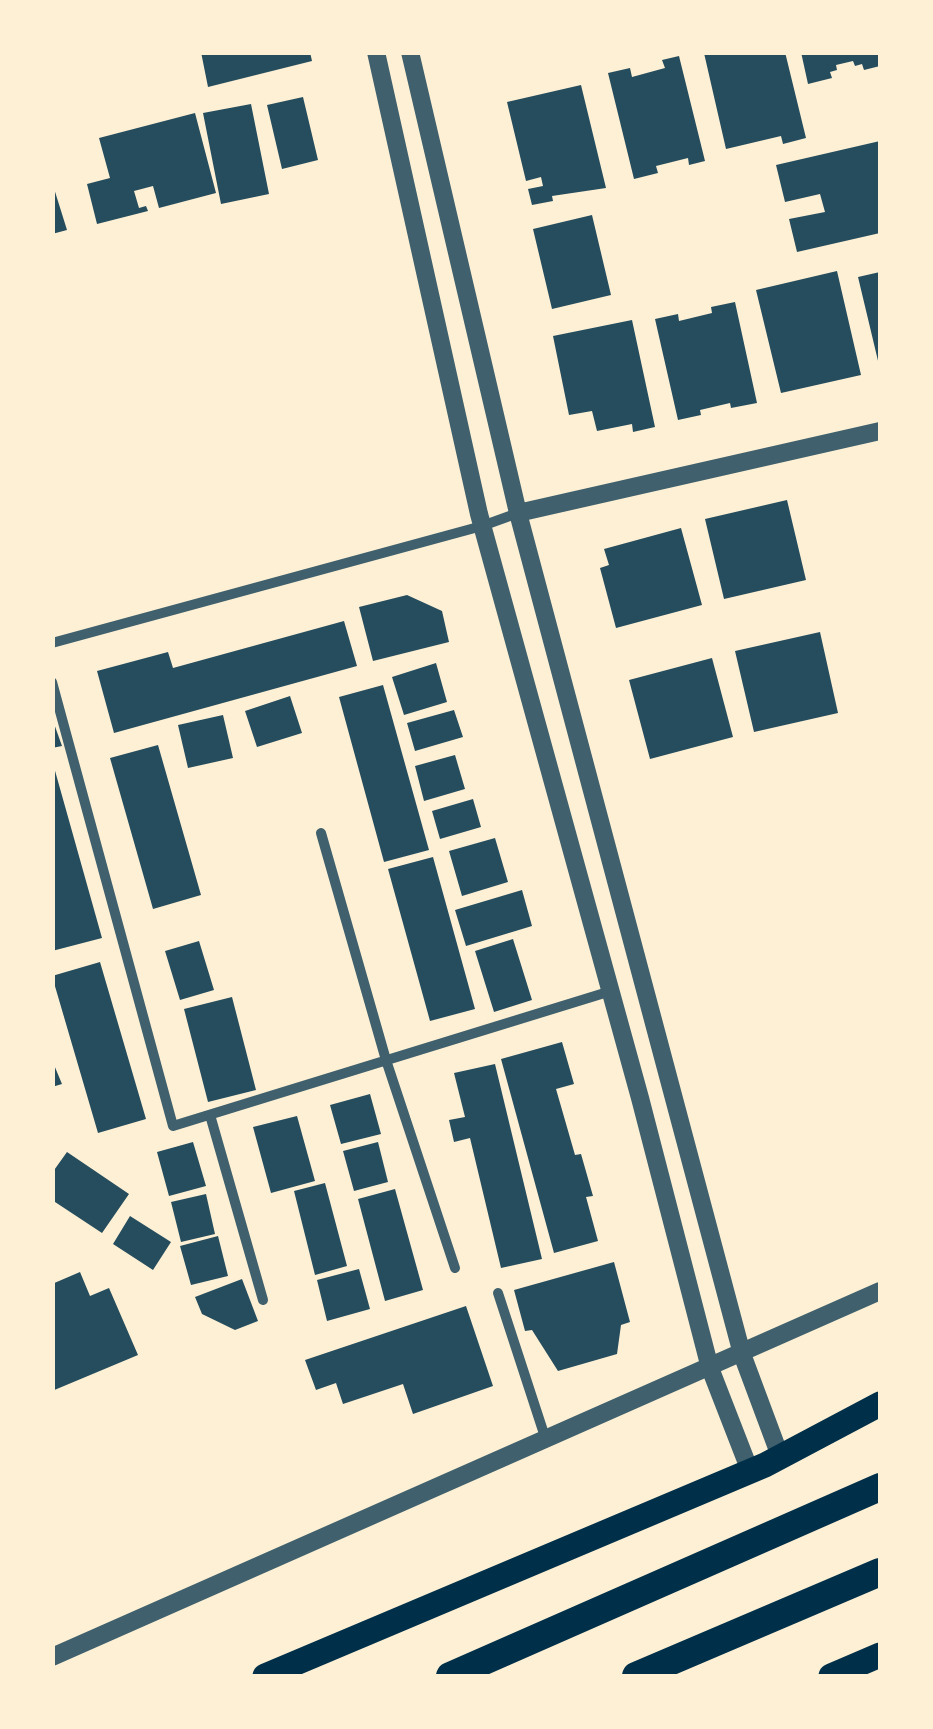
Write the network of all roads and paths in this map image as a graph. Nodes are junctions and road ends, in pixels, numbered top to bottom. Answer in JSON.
{"nodes":[{"id":1,"x":376,"y":52,"type":"edge"},
{"id":2,"x":410,"y":52,"type":"edge"},
{"id":3,"x":880,"y":431,"type":"edge"},
{"id":4,"x":518,"y":513,"type":"junction"},
{"id":5,"x":482,"y":526,"type":"junction"},
{"id":6,"x":52,"y":642,"type":"edge"},
{"id":7,"x":52,"y":682,"type":"edge"},
{"id":8,"x":321,"y":834,"type":"dead end"},
{"id":9,"x":611,"y":991,"type":"junction"},
{"id":10,"x":386,"y":1060,"type":"junction"},
{"id":11,"x":210,"y":1115,"type":"junction"},
{"id":12,"x":455,"y":1268,"type":"dead end"},
{"id":13,"x":880,"y":1290,"type":"edge"},
{"id":14,"x":498,"y":1292,"type":"dead end"},
{"id":15,"x":263,"y":1300,"type":"dead end"},
{"id":16,"x":742,"y":1354,"type":"junction"},
{"id":17,"x":710,"y":1368,"type":"junction"},
{"id":18,"x":880,"y":1404,"type":"edge"},
{"id":19,"x":546,"y":1440,"type":"junction"},
{"id":20,"x":780,"y":1456,"type":"junction"},
{"id":21,"x":750,"y":1471,"type":"junction"},
{"id":22,"x":880,"y":1487,"type":"edge"},
{"id":23,"x":880,"y":1572,"type":"edge"},
{"id":24,"x":880,"y":1654,"type":"edge"},
{"id":25,"x":52,"y":1657,"type":"edge"},
{"id":26,"x":265,"y":1676,"type":"edge"},
{"id":27,"x":450,"y":1676,"type":"edge"},
{"id":28,"x":636,"y":1676,"type":"edge"},
{"id":29,"x":831,"y":1676,"type":"edge"}],
"edges":[{"from":1,"to":5,"type":"street"},
{"from":2,"to":4,"type":"street"},
{"from":3,"to":4,"type":"street"},
{"from":4,"to":5,"type":"street"},
{"from":4,"to":16,"type":"street"},
{"from":5,"to":6,"type":"street"},
{"from":5,"to":9,"type":"street"},
{"from":7,"to":11,"type":"street"},
{"from":8,"to":10,"type":"street"},
{"from":9,"to":10,"type":"street"},
{"from":9,"to":17,"type":"street"},
{"from":10,"to":11,"type":"street"},
{"from":10,"to":12,"type":"street"},
{"from":11,"to":15,"type":"street"},
{"from":13,"to":16,"type":"street"},
{"from":14,"to":19,"type":"street"},
{"from":16,"to":17,"type":"street"},
{"from":16,"to":20,"type":"street"},
{"from":17,"to":19,"type":"street"},
{"from":17,"to":21,"type":"street"},
{"from":18,"to":20,"type":"main road"},
{"from":19,"to":25,"type":"street"},
{"from":20,"to":21,"type":"main road"},
{"from":21,"to":26,"type":"main road"},
{"from":22,"to":27,"type":"highway"},
{"from":23,"to":28,"type":"highway"},
{"from":24,"to":29,"type":"main road"}]}
